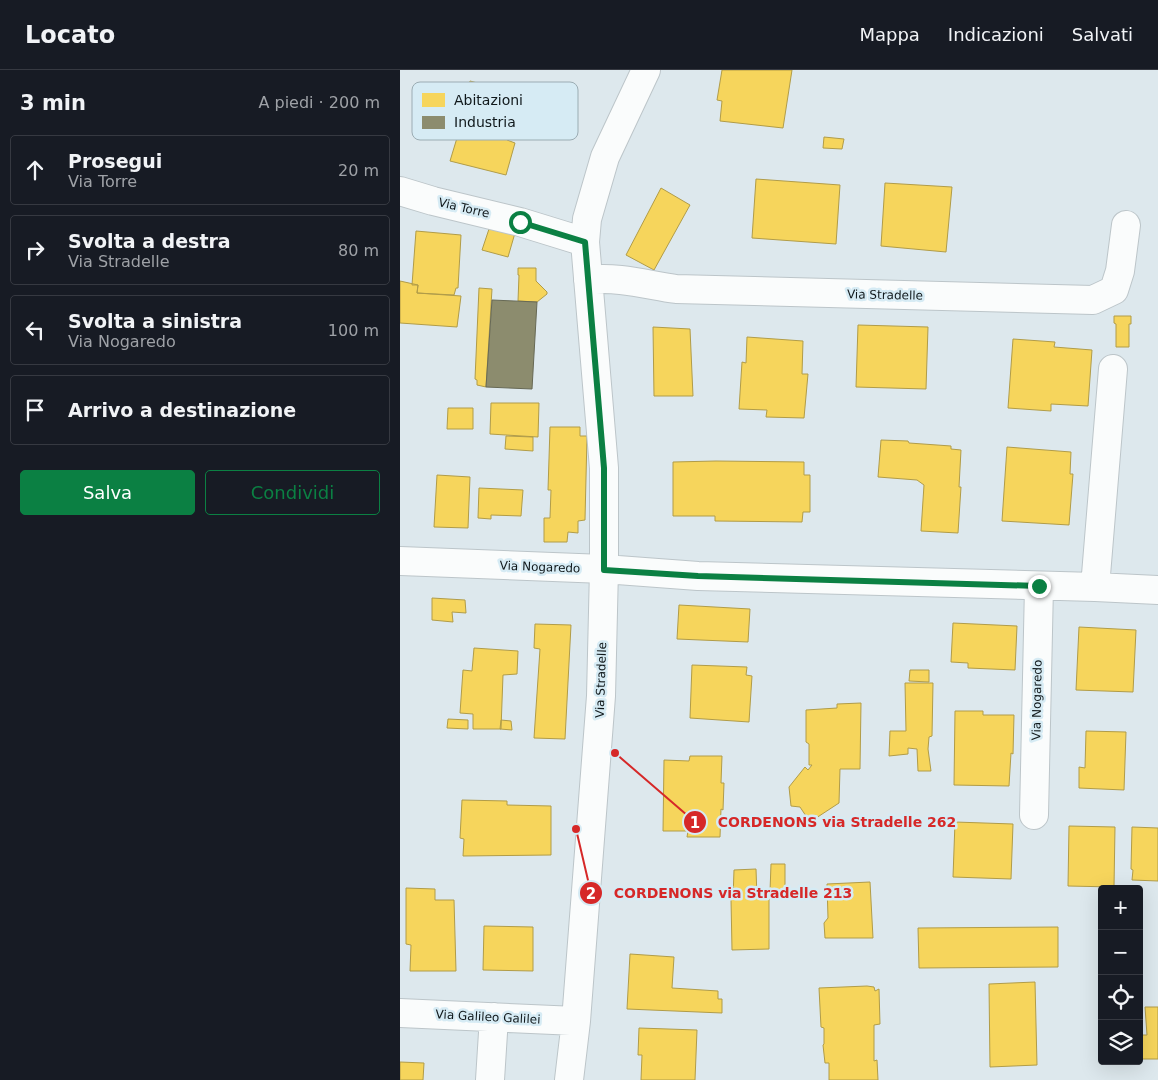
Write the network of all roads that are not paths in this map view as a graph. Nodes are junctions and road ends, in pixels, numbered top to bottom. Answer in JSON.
{"nodes":[{"id":1,"x":646,"y":70,"type":"edge"},
{"id":2,"x":400,"y":190,"type":"edge"},
{"id":3,"x":1126,"y":225,"type":"dead end"},
{"id":4,"x":585,"y":242,"type":"junction"},
{"id":5,"x":588,"y":280,"type":"junction"},
{"id":6,"x":1113,"y":369,"type":"dead end"},
{"id":7,"x":400,"y":561,"type":"edge"},
{"id":8,"x":604,"y":570,"type":"junction"},
{"id":9,"x":1039,"y":586,"type":"junction"},
{"id":10,"x":1095,"y":587,"type":"junction"},
{"id":11,"x":1158,"y":590,"type":"edge"},
{"id":12,"x":1034,"y":815,"type":"dead end"},
{"id":13,"x":400,"y":1013,"type":"edge"},
{"id":14,"x":494,"y":1017,"type":"junction"},
{"id":15,"x":576,"y":1021,"type":"junction"},
{"id":16,"x":490,"y":1080,"type":"edge"},
{"id":17,"x":568,"y":1080,"type":"edge"}],
"edges":[{"from":1,"to":4,"type":"street","name":"Via Stradelle"},
{"from":2,"to":4,"type":"street","name":"Via Torre"},
{"from":3,"to":5,"type":"street","name":"Via Stradelle"},
{"from":4,"to":5,"type":"street","name":"Via Stradelle"},
{"from":5,"to":8,"type":"street","name":"Via Stradelle"},
{"from":6,"to":10,"type":"street"},
{"from":7,"to":8,"type":"street","name":"Via Nogaredo"},
{"from":8,"to":9,"type":"street","name":"Via Nogaredo"},
{"from":8,"to":15,"type":"street","name":"Via Stradelle"},
{"from":9,"to":10,"type":"street","name":"Via Nogaredo"},
{"from":9,"to":12,"type":"street","name":"Via Nogaredo"},
{"from":10,"to":11,"type":"street","name":"Via Nogaredo"},
{"from":13,"to":14,"type":"street","name":"Via Galileo Galilei"},
{"from":14,"to":15,"type":"street","name":"Via Galileo Galilei"},
{"from":14,"to":16,"type":"street"},
{"from":15,"to":17,"type":"street","name":"Via Stradelle"}]}
